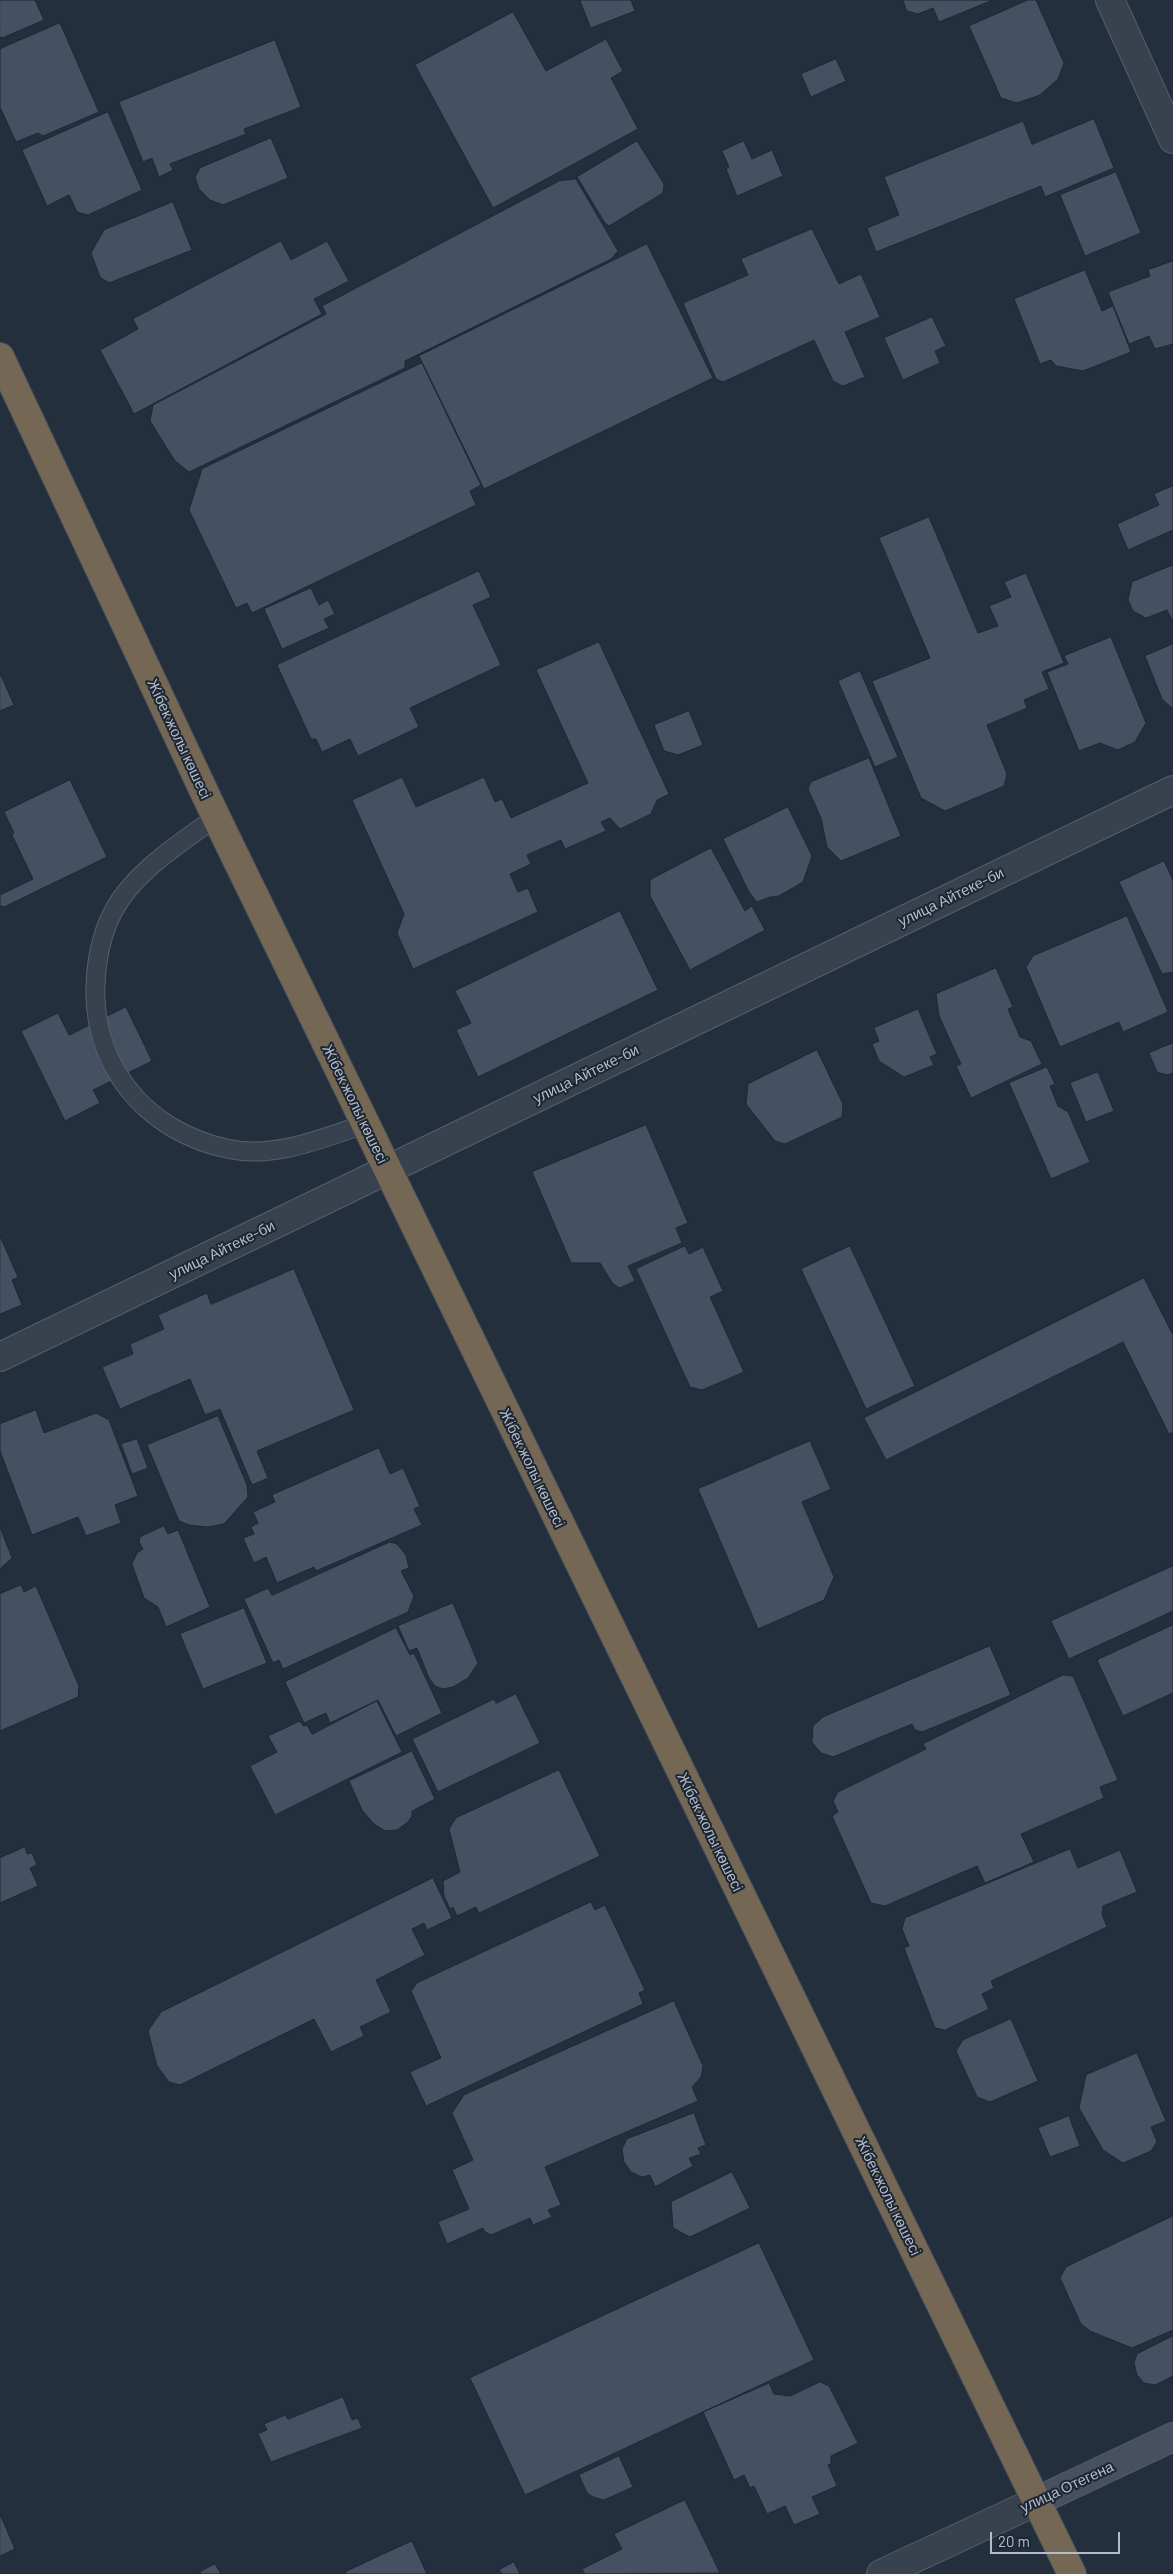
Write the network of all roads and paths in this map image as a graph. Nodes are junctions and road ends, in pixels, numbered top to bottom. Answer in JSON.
{"nodes":[{"id":1,"x":1110,"y":0,"type":"edge"},
{"id":2,"x":1173,"y":139,"type":"edge"},
{"id":3,"x":0,"y":358,"type":"edge"},
{"id":4,"x":1173,"y":790,"type":"edge"},
{"id":5,"x":216,"y":817,"type":"junction"},
{"id":6,"x":365,"y":1124,"type":"junction"},
{"id":7,"x":387,"y":1170,"type":"junction"},
{"id":8,"x":0,"y":1357,"type":"edge"},
{"id":9,"x":1173,"y":2438,"type":"edge"},
{"id":10,"x":1037,"y":2501,"type":"junction"},
{"id":11,"x":880,"y":2574,"type":"edge"},
{"id":12,"x":1072,"y":2574,"type":"edge"}],
"edges":[{"from":1,"to":2,"type":"street"},
{"from":3,"to":5,"type":"highway","name":"Жібек жолы көшесі"},
{"from":4,"to":7,"type":"street","name":"улица Айтеке-би"},
{"from":5,"to":6,"type":"highway","name":"Жібек жолы көшесі"},
{"from":5,"to":6,"type":"lane"},
{"from":6,"to":7,"type":"highway","name":"Жібек жолы көшесі"},
{"from":7,"to":8,"type":"street","name":"улица Айтеке-би"},
{"from":7,"to":10,"type":"highway","name":"Жібек жолы көшесі"},
{"from":9,"to":10,"type":"main road","name":"улица Отегена"},
{"from":10,"to":11,"type":"street","name":"улица Отегена"},
{"from":10,"to":12,"type":"highway","name":"Жібек жолы көшесі"}]}
